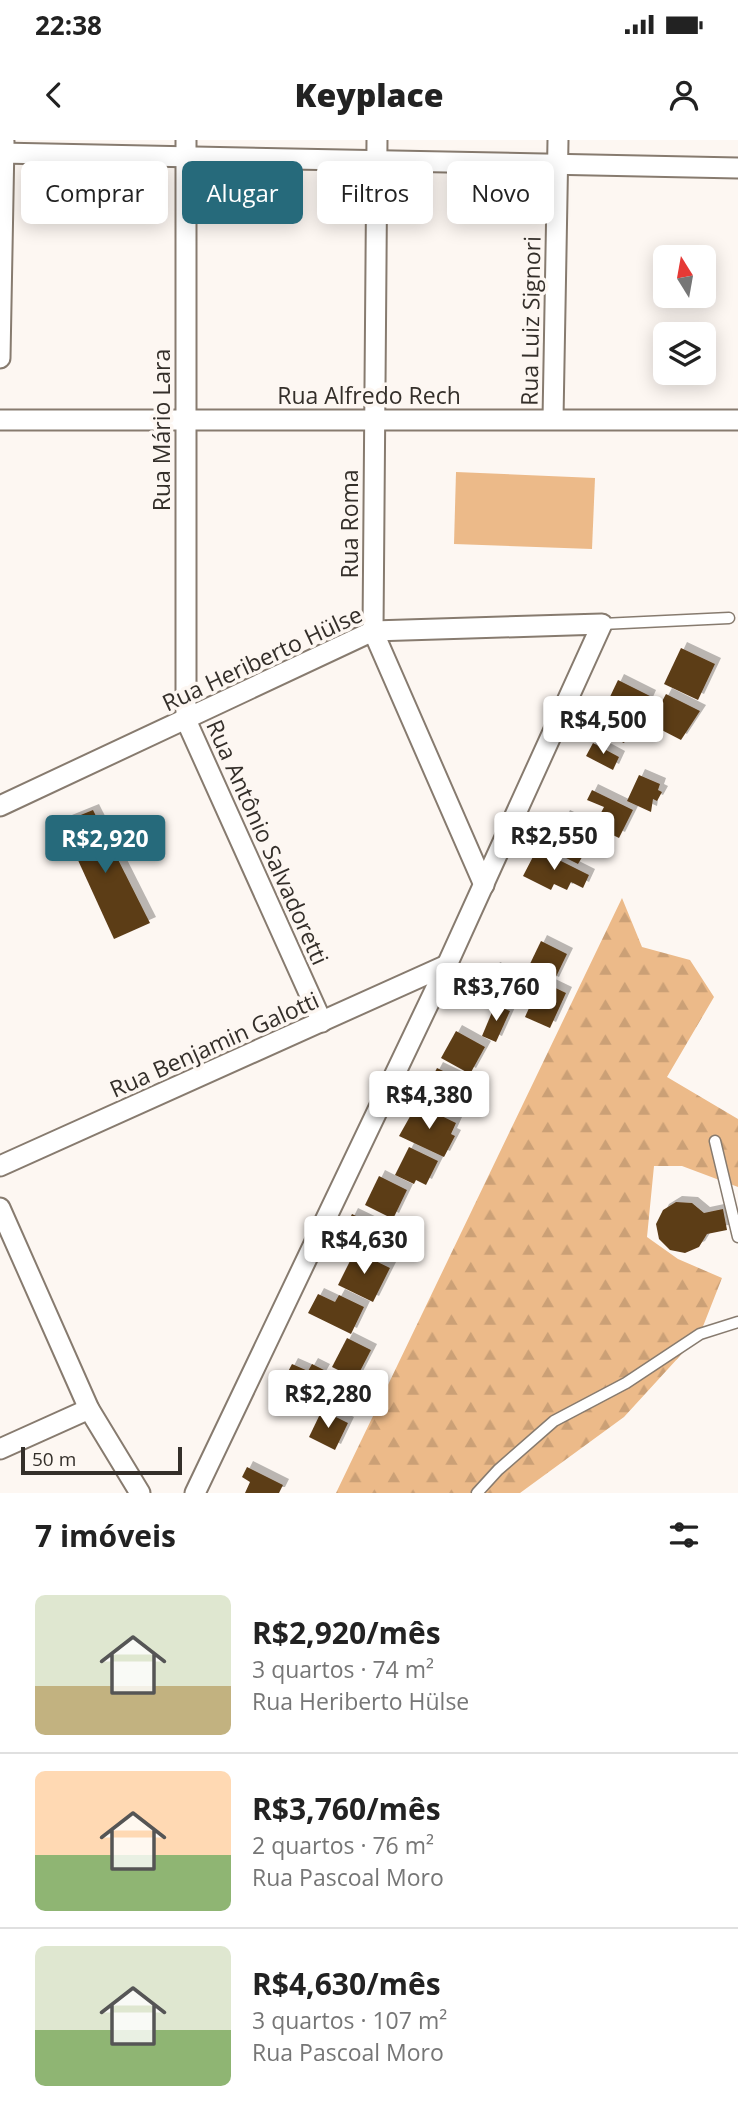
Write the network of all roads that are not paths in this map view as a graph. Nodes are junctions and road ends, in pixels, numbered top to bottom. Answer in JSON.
{"nodes":[{"id":1,"x":377,"y":140,"type":"edge"},
{"id":2,"x":558,"y":140,"type":"edge"},
{"id":3,"x":3,"y":148,"type":"edge"},
{"id":4,"x":186,"y":148,"type":"edge"},
{"id":5,"x":376,"y":161,"type":"joint"},
{"id":6,"x":433,"y":162,"type":"edge"},
{"id":7,"x":558,"y":164,"type":"junction"},
{"id":8,"x":738,"y":168,"type":"edge"},
{"id":9,"x":376,"y":224,"type":"edge"},
{"id":10,"x":0,"y":358,"type":"edge"},
{"id":11,"x":553,"y":419,"type":"junction"},
{"id":12,"x":0,"y":420,"type":"edge"},
{"id":13,"x":186,"y":420,"type":"junction"},
{"id":14,"x":375,"y":420,"type":"junction"},
{"id":15,"x":738,"y":420,"type":"edge"},
{"id":16,"x":729,"y":618,"type":"dead end"},
{"id":17,"x":602,"y":624,"type":"junction"},
{"id":18,"x":373,"y":631,"type":"junction"},
{"id":19,"x":186,"y":720,"type":"junction"},
{"id":20,"x":0,"y":806,"type":"edge"},
{"id":21,"x":484,"y":885,"type":"junction"},
{"id":22,"x":447,"y":965,"type":"junction"},
{"id":23,"x":322,"y":1022,"type":"junction"},
{"id":24,"x":715,"y":1141,"type":"dead end"},
{"id":25,"x":0,"y":1166,"type":"edge"},
{"id":26,"x":0,"y":1208,"type":"edge"},
{"id":27,"x":738,"y":1237,"type":"edge"},
{"id":28,"x":738,"y":1322,"type":"edge"},
{"id":29,"x":89,"y":1409,"type":"junction"},
{"id":30,"x":0,"y":1449,"type":"edge"},
{"id":31,"x":139,"y":1493,"type":"edge"},
{"id":32,"x":195,"y":1493,"type":"edge"},
{"id":33,"x":477,"y":1493,"type":"edge"}],
"edges":[{"from":1,"to":5,"type":"street","name":"Rua Roma"},
{"from":2,"to":7,"type":"street","name":"Rua Luiz Signori"},
{"from":3,"to":4,"type":"street"},
{"from":3,"to":10,"type":"street"},
{"from":4,"to":5,"type":"street"},
{"from":4,"to":13,"type":"street","name":"Rua Mário Lara"},
{"from":6,"to":7,"type":"street"},
{"from":7,"to":8,"type":"street"},
{"from":7,"to":11,"type":"street","name":"Rua Luiz Signori"},
{"from":9,"to":14,"type":"street","name":"Rua Roma"},
{"from":11,"to":14,"type":"street","name":"Rua Alfredo Rech"},
{"from":11,"to":15,"type":"street","name":"Rua Alfredo Rech"},
{"from":12,"to":13,"type":"street","name":"Rua Alfredo Rech"},
{"from":13,"to":14,"type":"street","name":"Rua Alfredo Rech"},
{"from":13,"to":19,"type":"street","name":"Rua Mário Lara"},
{"from":14,"to":18,"type":"street","name":"Rua Roma"},
{"from":16,"to":17,"type":"lane"},
{"from":17,"to":18,"type":"street","name":"Rua Heriberto Hülse"},
{"from":17,"to":21,"type":"street"},
{"from":18,"to":19,"type":"street","name":"Rua Heriberto Hülse"},
{"from":18,"to":21,"type":"street","name":"Rua Roma"},
{"from":19,"to":20,"type":"street","name":"Rua Heriberto Hülse"},
{"from":19,"to":23,"type":"street","name":"Rua Antônio Salvadoretti"},
{"from":21,"to":22,"type":"street"},
{"from":22,"to":23,"type":"street","name":"Rua Benjamin Galotti"},
{"from":22,"to":32,"type":"street"},
{"from":23,"to":25,"type":"street","name":"Rua Benjamin Galotti"},
{"from":24,"to":27,"type":"lane"},
{"from":26,"to":29,"type":"street"},
{"from":28,"to":33,"type":"lane"},
{"from":29,"to":30,"type":"street"},
{"from":29,"to":31,"type":"street"}]}
